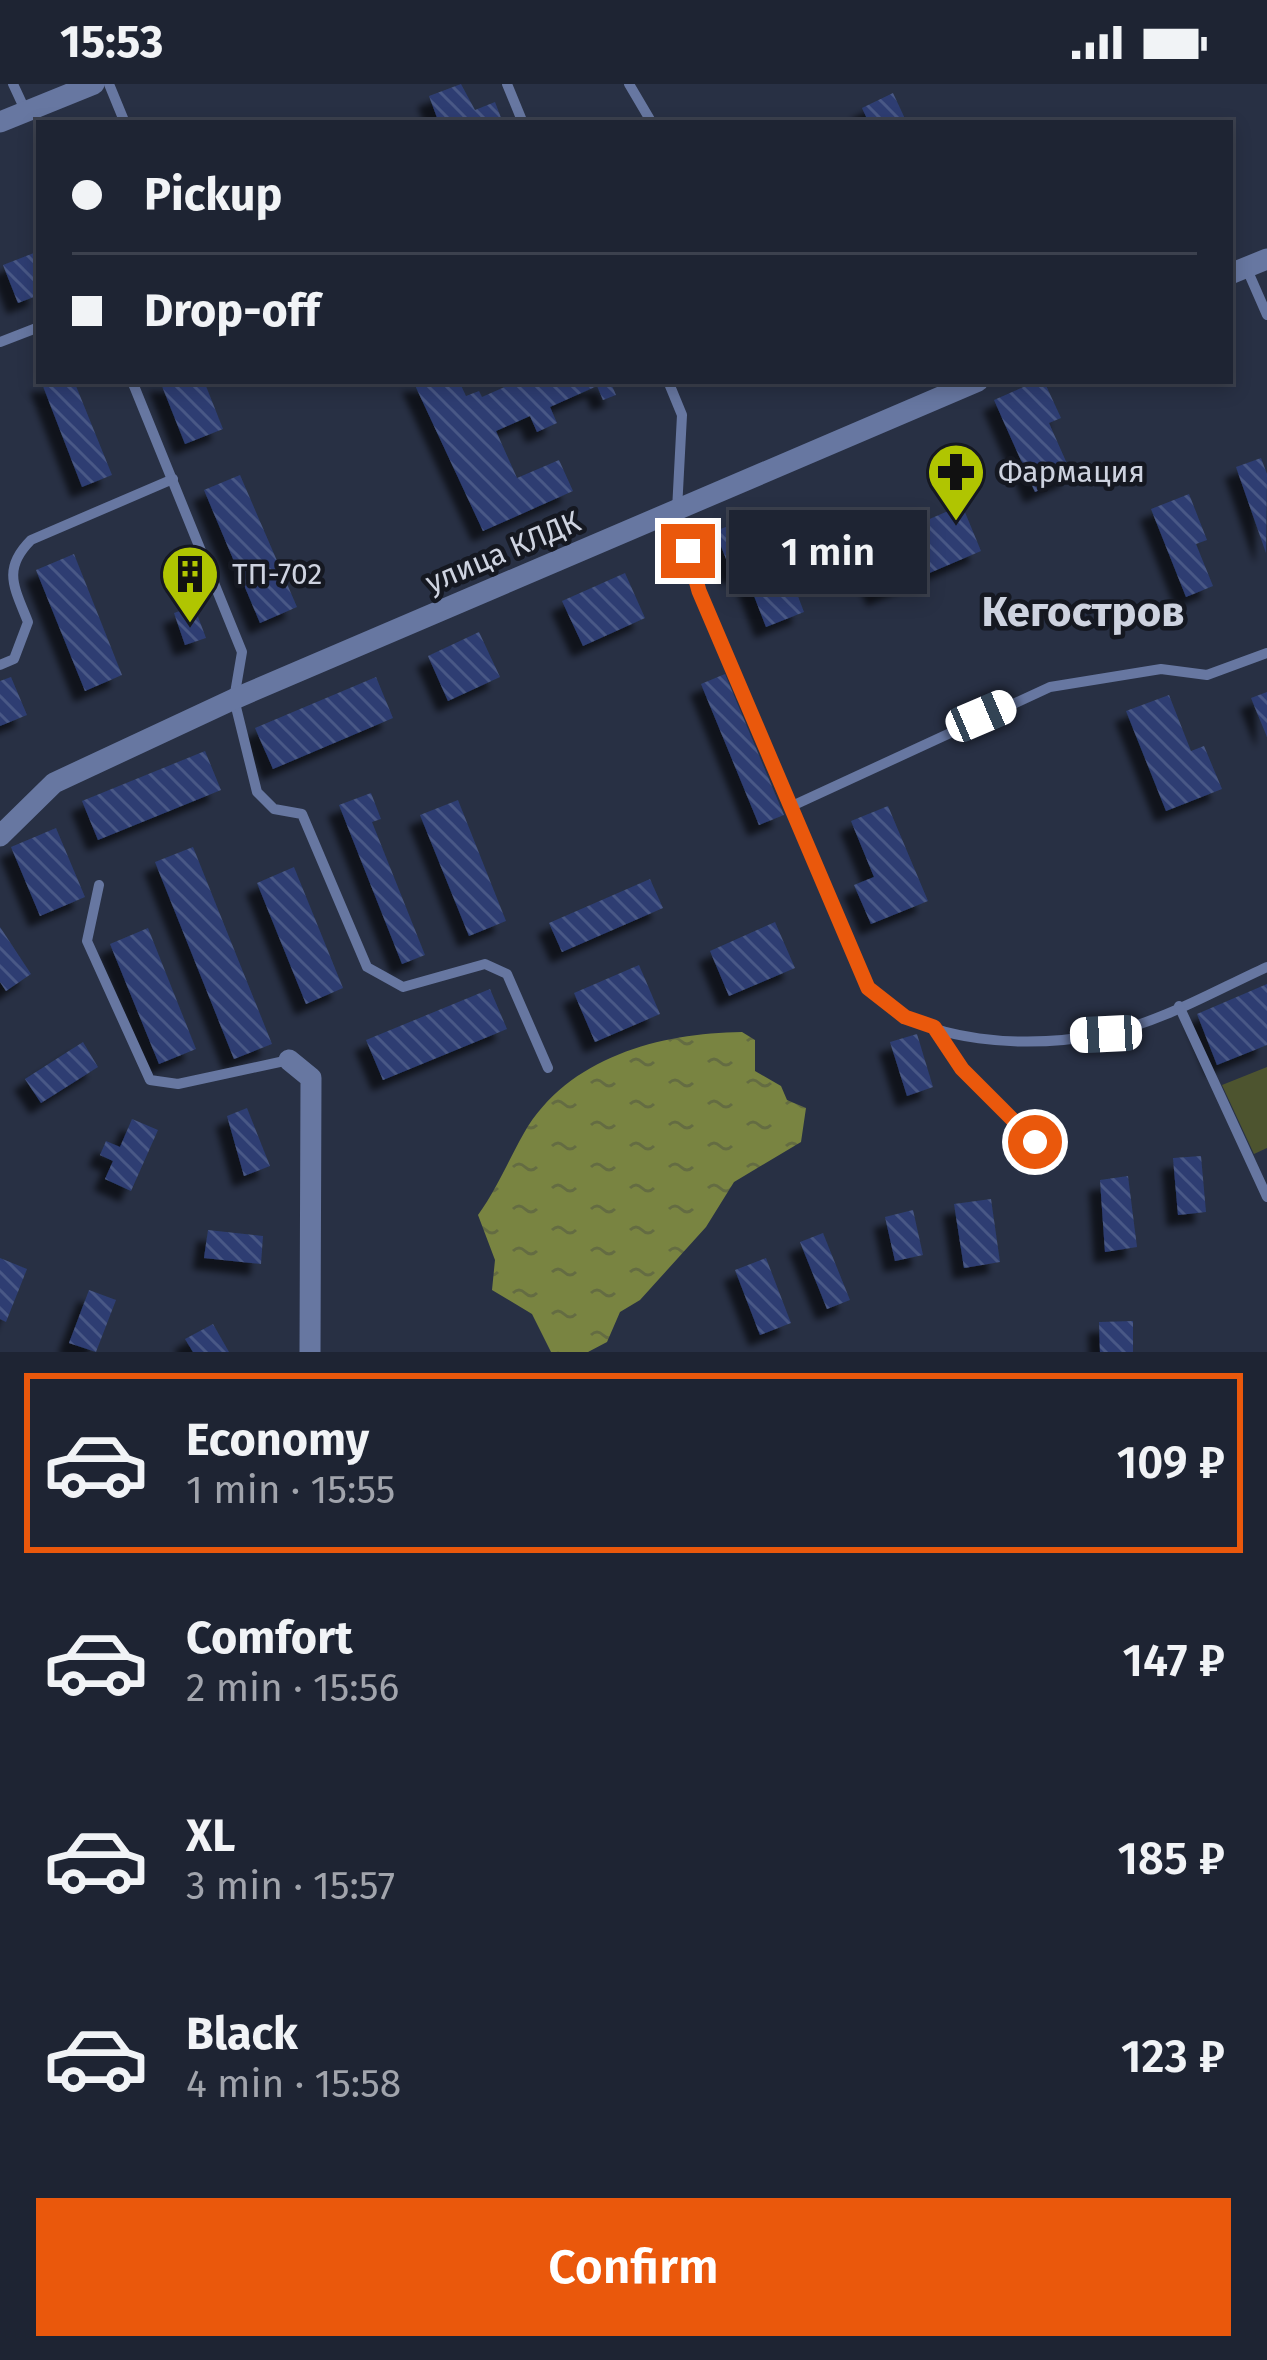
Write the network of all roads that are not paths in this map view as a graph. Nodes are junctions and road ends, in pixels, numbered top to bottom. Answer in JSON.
{"nodes":[{"id":1,"x":13,"y":84,"type":"edge"},
{"id":2,"x":94,"y":84,"type":"edge"},
{"id":3,"x":110,"y":84,"type":"edge"},
{"id":4,"x":507,"y":84,"type":"edge"},
{"id":5,"x":629,"y":84,"type":"edge"},
{"id":6,"x":26,"y":112,"type":"junction"},
{"id":7,"x":124,"y":120,"type":"edge"},
{"id":8,"x":522,"y":120,"type":"edge"},
{"id":9,"x":650,"y":120,"type":"edge"},
{"id":10,"x":0,"y":122,"type":"edge"},
{"id":11,"x":1248,"y":267,"type":"edge"},
{"id":12,"x":1267,"y":315,"type":"edge"},
{"id":13,"x":36,"y":328,"type":"edge"},
{"id":14,"x":0,"y":342,"type":"edge"},
{"id":15,"x":133,"y":384,"type":"edge"},
{"id":16,"x":669,"y":384,"type":"edge"},
{"id":17,"x":971,"y":384,"type":"edge"},
{"id":18,"x":173,"y":479,"type":"junction"},
{"id":19,"x":677,"y":510,"type":"junction"},
{"id":20,"x":1267,"y":653,"type":"edge"},
{"id":21,"x":0,"y":665,"type":"edge"},
{"id":22,"x":234,"y":699,"type":"junction"},
{"id":23,"x":792,"y":806,"type":"junction"},
{"id":24,"x":0,"y":836,"type":"edge"},
{"id":25,"x":99,"y":885,"type":"dead end"},
{"id":26,"x":1267,"y":967,"type":"edge"},
{"id":27,"x":1179,"y":1006,"type":"junction"},
{"id":28,"x":934,"y":1027,"type":"junction"},
{"id":29,"x":290,"y":1060,"type":"joint"},
{"id":30,"x":548,"y":1068,"type":"dead end"},
{"id":31,"x":1042,"y":1152,"type":"dead end"},
{"id":32,"x":1267,"y":1197,"type":"edge"},
{"id":33,"x":310,"y":1352,"type":"edge"}],
"edges":[{"from":1,"to":6,"type":"lane"},
{"from":2,"to":6,"type":"street"},
{"from":3,"to":7,"type":"lane"},
{"from":4,"to":8,"type":"lane"},
{"from":5,"to":9,"type":"lane"},
{"from":6,"to":10,"type":"street"},
{"from":11,"to":12,"type":"lane"},
{"from":13,"to":14,"type":"lane"},
{"from":15,"to":18,"type":"lane"},
{"from":16,"to":19,"type":"lane"},
{"from":17,"to":19,"type":"street","name":"улица КЛДК"},
{"from":18,"to":21,"type":"lane"},
{"from":18,"to":22,"type":"lane"},
{"from":19,"to":22,"type":"street","name":"улица КЛДК"},
{"from":19,"to":23,"type":"lane"},
{"from":20,"to":23,"type":"lane"},
{"from":22,"to":24,"type":"street","name":"улица КЛДК"},
{"from":22,"to":30,"type":"lane"},
{"from":23,"to":28,"type":"lane"},
{"from":25,"to":29,"type":"lane"},
{"from":26,"to":27,"type":"lane"},
{"from":27,"to":28,"type":"lane"},
{"from":27,"to":32,"type":"lane"},
{"from":28,"to":31,"type":"lane"},
{"from":29,"to":33,"type":"street"}]}
